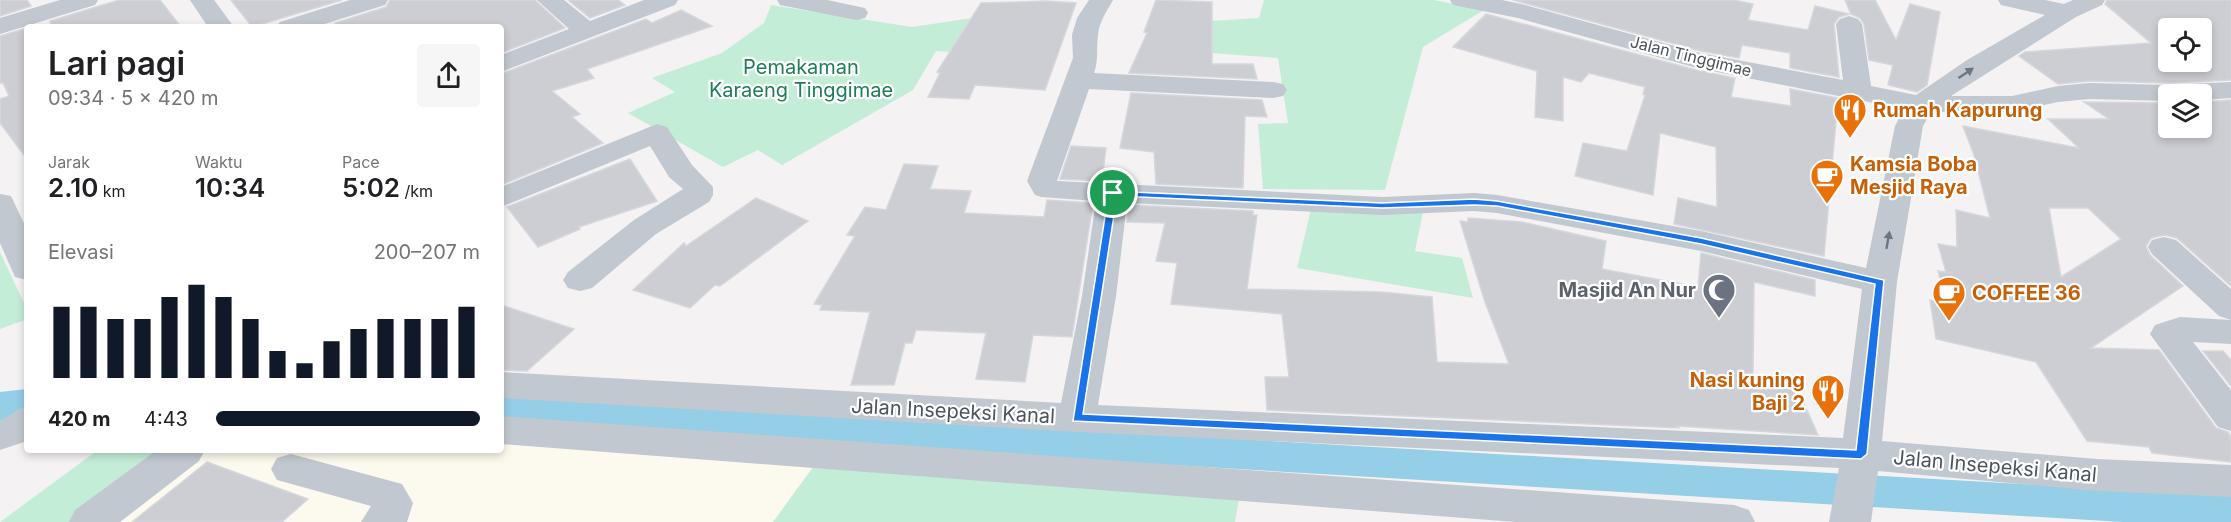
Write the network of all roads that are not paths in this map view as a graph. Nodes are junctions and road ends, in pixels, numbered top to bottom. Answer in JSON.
{"nodes":[{"id":1,"x":86,"y":0,"type":"edge"},
{"id":2,"x":202,"y":0,"type":"edge"},
{"id":3,"x":376,"y":0,"type":"edge"},
{"id":4,"x":549,"y":0,"type":"edge"},
{"id":5,"x":666,"y":0,"type":"edge"},
{"id":6,"x":789,"y":0,"type":"edge"},
{"id":7,"x":1101,"y":0,"type":"edge"},
{"id":8,"x":1462,"y":0,"type":"edge"},
{"id":9,"x":2010,"y":0,"type":"edge"},
{"id":10,"x":2080,"y":6,"type":"edge"},
{"id":11,"x":856,"y":13,"type":"dead end"},
{"id":12,"x":219,"y":24,"type":"edge"},
{"id":13,"x":300,"y":24,"type":"edge"},
{"id":14,"x":1849,"y":24,"type":"dead end"},
{"id":15,"x":0,"y":26,"type":"edge"},
{"id":16,"x":586,"y":30,"type":"junction"},
{"id":17,"x":504,"y":63,"type":"edge"},
{"id":18,"x":1078,"y":80,"type":"junction"},
{"id":19,"x":1273,"y":90,"type":"dead end"},
{"id":20,"x":2231,"y":90,"type":"edge"},
{"id":21,"x":1857,"y":91,"type":"junction"},
{"id":22,"x":1921,"y":104,"type":"junction"},
{"id":23,"x":1113,"y":193,"type":"junction"},
{"id":24,"x":504,"y":197,"type":"edge"},
{"id":25,"x":0,"y":203,"type":"edge"},
{"id":26,"x":2164,"y":247,"type":"dead end"},
{"id":27,"x":24,"y":262,"type":"edge"},
{"id":28,"x":580,"y":280,"type":"dead end"},
{"id":29,"x":1880,"y":282,"type":"junction"},
{"id":30,"x":2231,"y":308,"type":"edge"},
{"id":31,"x":2231,"y":332,"type":"edge"},
{"id":32,"x":504,"y":385,"type":"edge"},
{"id":33,"x":2231,"y":417,"type":"edge"},
{"id":34,"x":1077,"y":418,"type":"junction"},
{"id":35,"x":504,"y":430,"type":"edge"},
{"id":36,"x":181,"y":453,"type":"edge"},
{"id":37,"x":1860,"y":459,"type":"junction"},
{"id":38,"x":291,"y":469,"type":"dead end"},
{"id":39,"x":2231,"y":481,"type":"edge"},
{"id":40,"x":90,"y":522,"type":"edge"},
{"id":41,"x":382,"y":522,"type":"edge"},
{"id":42,"x":1734,"y":522,"type":"edge"},
{"id":43,"x":1850,"y":522,"type":"edge"}],
"edges":[{"from":1,"to":15,"type":"street"},
{"from":2,"to":12,"type":"street"},
{"from":3,"to":13,"type":"street"},
{"from":4,"to":16,"type":"street"},
{"from":5,"to":16,"type":"street"},
{"from":6,"to":11,"type":"street"},
{"from":7,"to":18,"type":"street"},
{"from":8,"to":21,"type":"street","name":"Jalan Tinggimae"},
{"from":9,"to":10,"type":"street"},
{"from":22,"to":10,"type":"street","one_way":true},
{"from":14,"to":21,"type":"street"},
{"from":16,"to":17,"type":"street"},
{"from":18,"to":19,"type":"street"},
{"from":18,"to":23,"type":"street"},
{"from":20,"to":22,"type":"street","name":"Jalan Tinggimae"},
{"from":21,"to":22,"type":"street","name":"Jalan Tinggimae"},
{"from":29,"to":22,"type":"street","one_way":true},
{"from":23,"to":29,"type":"street"},
{"from":23,"to":34,"type":"street"},
{"from":24,"to":28,"type":"street"},
{"from":25,"to":27,"type":"street"},
{"from":26,"to":30,"type":"street"},
{"from":29,"to":37,"type":"street"},
{"from":31,"to":33,"type":"street"},
{"from":32,"to":34,"type":"street","name":"Jalan Insepeksi Kanal"},
{"from":34,"to":37,"type":"street","name":"Jalan Insepeksi Kanal"},
{"from":35,"to":42,"type":"street"},
{"from":36,"to":40,"type":"street"},
{"from":37,"to":39,"type":"street","name":"Jalan Insepeksi Kanal"},
{"from":37,"to":43,"type":"street"},
{"from":38,"to":41,"type":"street"}]}
